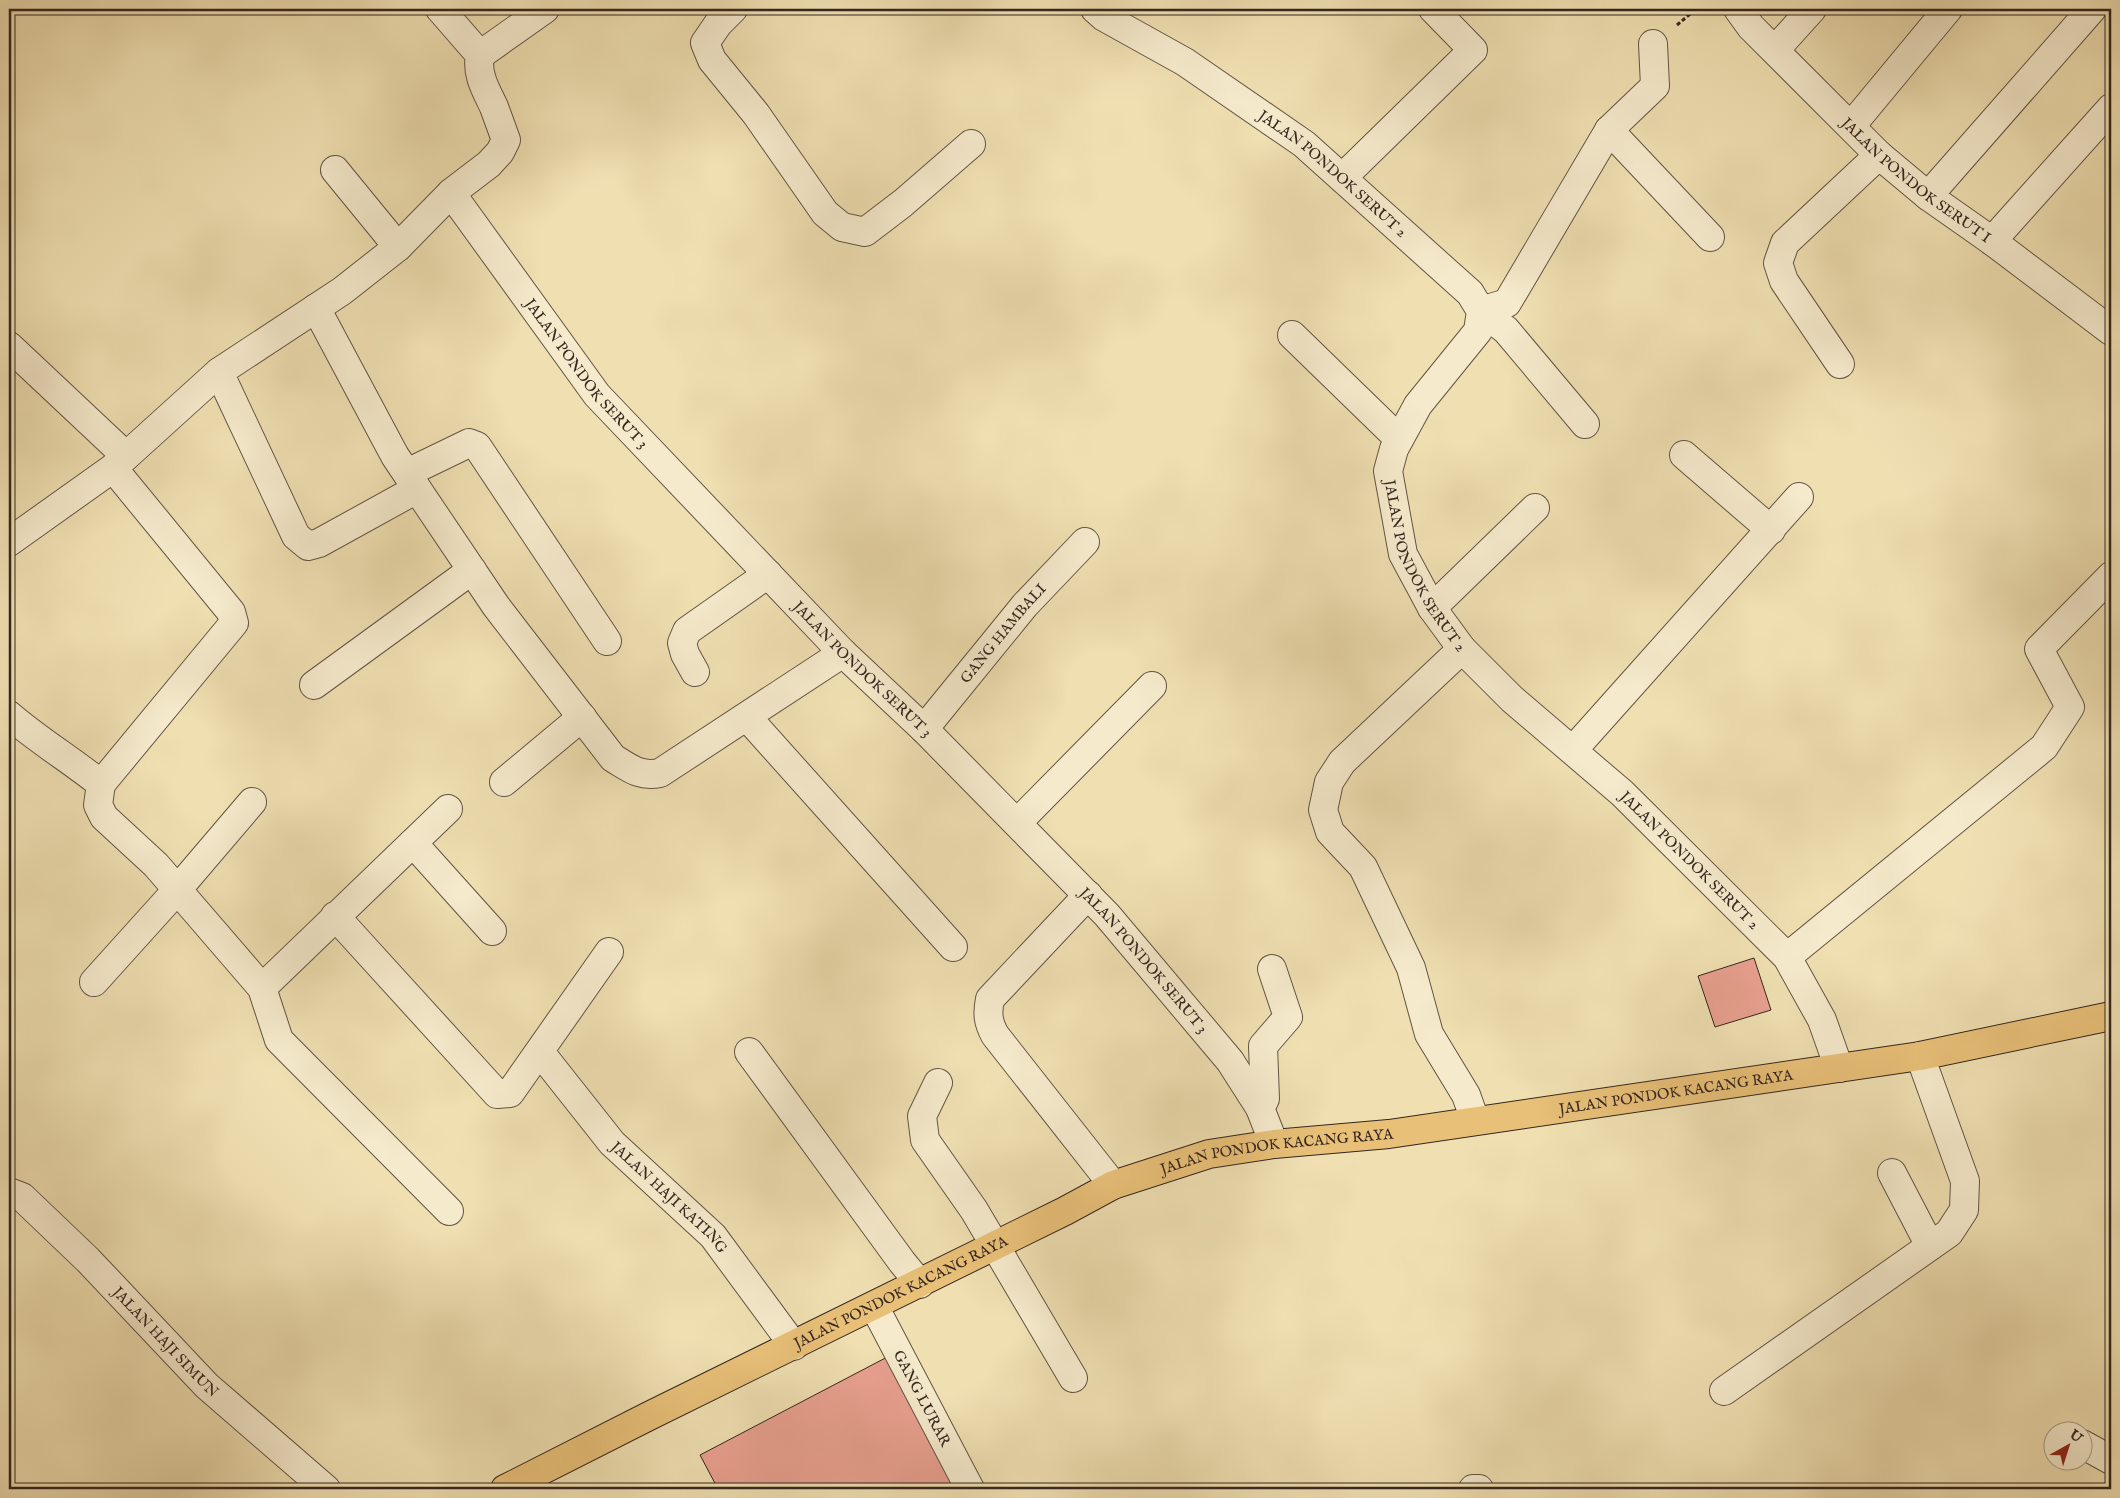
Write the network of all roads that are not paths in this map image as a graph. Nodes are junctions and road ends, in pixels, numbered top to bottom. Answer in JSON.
{"nodes":[{"id":1,"x":440,"y":9,"type":"edge"},
{"id":2,"x":545,"y":9,"type":"edge"},
{"id":3,"x":733,"y":9,"type":"edge"},
{"id":4,"x":1095,"y":9,"type":"edge"},
{"id":5,"x":1433,"y":9,"type":"edge"},
{"id":6,"x":1738,"y":9,"type":"edge"},
{"id":7,"x":1812,"y":9,"type":"edge"},
{"id":8,"x":1948,"y":9,"type":"edge"},
{"id":9,"x":2092,"y":9,"type":"edge"},
{"id":10,"x":1653,"y":44,"type":"dead end"},
{"id":11,"x":1775,"y":50,"type":"junction"},
{"id":12,"x":480,"y":55,"type":"junction"},
{"id":13,"x":2111,"y":108,"type":"edge"},
{"id":14,"x":1852,"y":126,"type":"junction"},
{"id":15,"x":1609,"y":130,"type":"junction"},
{"id":16,"x":972,"y":144,"type":"dead end"},
{"id":17,"x":1879,"y":154,"type":"junction"},
{"id":18,"x":335,"y":170,"type":"dead end"},
{"id":19,"x":1342,"y":178,"type":"junction"},
{"id":20,"x":451,"y":193,"type":"junction"},
{"id":21,"x":1928,"y":196,"type":"junction"},
{"id":22,"x":1710,"y":237,"type":"dead end"},
{"id":23,"x":1992,"y":241,"type":"junction"},
{"id":24,"x":398,"y":247,"type":"junction"},
{"id":25,"x":316,"y":308,"type":"junction"},
{"id":26,"x":1481,"y":311,"type":"junction"},
{"id":27,"x":2111,"y":331,"type":"edge"},
{"id":28,"x":1292,"y":335,"type":"dead end"},
{"id":29,"x":9,"y":346,"type":"edge"},
{"id":30,"x":1840,"y":364,"type":"dead end"},
{"id":31,"x":219,"y":372,"type":"junction"},
{"id":32,"x":1585,"y":424,"type":"dead end"},
{"id":33,"x":1399,"y":439,"type":"junction"},
{"id":34,"x":1684,"y":455,"type":"dead end"},
{"id":35,"x":120,"y":462,"type":"junction"},
{"id":36,"x":412,"y":481,"type":"junction"},
{"id":37,"x":1799,"y":497,"type":"dead end"},
{"id":38,"x":1535,"y":508,"type":"dead end"},
{"id":39,"x":1771,"y":530,"type":"junction"},
{"id":40,"x":9,"y":542,"type":"edge"},
{"id":41,"x":1085,"y":542,"type":"dead end"},
{"id":42,"x":472,"y":570,"type":"junction"},
{"id":43,"x":768,"y":574,"type":"junction"},
{"id":44,"x":2111,"y":576,"type":"edge"},
{"id":45,"x":1432,"y":608,"type":"junction"},
{"id":46,"x":607,"y":641,"type":"dead end"},
{"id":47,"x":1462,"y":649,"type":"junction"},
{"id":48,"x":843,"y":653,"type":"junction"},
{"id":49,"x":695,"y":672,"type":"dead end"},
{"id":50,"x":314,"y":685,"type":"dead end"},
{"id":51,"x":1152,"y":686,"type":"dead end"},
{"id":52,"x":9,"y":715,"type":"edge"},
{"id":53,"x":582,"y":717,"type":"junction"},
{"id":54,"x":747,"y":717,"type":"junction"},
{"id":55,"x":924,"y":729,"type":"junction"},
{"id":56,"x":1572,"y":750,"type":"junction"},
{"id":57,"x":504,"y":782,"type":"dead end"},
{"id":58,"x":101,"y":784,"type":"junction"},
{"id":59,"x":252,"y":802,"type":"dead end"},
{"id":60,"x":448,"y":809,"type":"dead end"},
{"id":61,"x":1018,"y":823,"type":"junction"},
{"id":62,"x":413,"y":843,"type":"junction"},
{"id":63,"x":177,"y":890,"type":"junction"},
{"id":64,"x":1088,"y":895,"type":"junction"},
{"id":65,"x":335,"y":916,"type":"junction"},
{"id":66,"x":492,"y":931,"type":"dead end"},
{"id":67,"x":953,"y":947,"type":"dead end"},
{"id":68,"x":609,"y":952,"type":"dead end"},
{"id":69,"x":1787,"y":957,"type":"junction"},
{"id":70,"x":1272,"y":969,"type":"dead end"},
{"id":71,"x":94,"y":982,"type":"dead end"},
{"id":72,"x":262,"y":988,"type":"junction"},
{"id":73,"x":2111,"y":1016,"type":"edge"},
{"id":74,"x":540,"y":1052,"type":"junction"},
{"id":75,"x":748,"y":1052,"type":"dead end"},
{"id":76,"x":1920,"y":1056,"type":"junction"},
{"id":77,"x":1839,"y":1068,"type":"junction"},
{"id":78,"x":938,"y":1083,"type":"dead end"},
{"id":79,"x":1260,"y":1108,"type":"junction"},
{"id":80,"x":1475,"y":1120,"type":"junction"},
{"id":81,"x":1274,"y":1144,"type":"junction"},
{"id":82,"x":1892,"y":1173,"type":"dead end"},
{"id":83,"x":1113,"y":1185,"type":"junction"},
{"id":84,"x":9,"y":1192,"type":"edge"},
{"id":85,"x":449,"y":1211,"type":"dead end"},
{"id":86,"x":995,"y":1246,"type":"junction"},
{"id":87,"x":1930,"y":1246,"type":"junction"},
{"id":88,"x":920,"y":1284,"type":"junction"},
{"id":89,"x":874,"y":1306,"type":"junction"},
{"id":90,"x":794,"y":1346,"type":"junction"},
{"id":91,"x":1073,"y":1378,"type":"dead end"},
{"id":92,"x":1724,"y":1390,"type":"dead end"},
{"id":93,"x":2092,"y":1450,"type":"edge"},
{"id":94,"x":2111,"y":1460,"type":"edge"},
{"id":95,"x":326,"y":1489,"type":"edge"},
{"id":96,"x":505,"y":1489,"type":"edge"},
{"id":97,"x":970,"y":1489,"type":"edge"},
{"id":98,"x":1473,"y":1489,"type":"edge"},
{"id":99,"x":1480,"y":1489,"type":"edge"}],
"edges":[{"from":1,"to":12,"type":"street"},
{"from":2,"to":12,"type":"street"},
{"from":3,"to":16,"type":"street"},
{"from":4,"to":19,"type":"street","name":"JALAN PONDOK SERUT 2"},
{"from":5,"to":19,"type":"street"},
{"from":6,"to":11,"type":"street","name":"JALAN PONDOK SERUT I"},
{"from":7,"to":11,"type":"street"},
{"from":8,"to":14,"type":"street"},
{"from":9,"to":21,"type":"street"},
{"from":10,"to":15,"type":"street"},
{"from":11,"to":14,"type":"street","name":"JALAN PONDOK SERUT I"},
{"from":12,"to":20,"type":"street"},
{"from":13,"to":23,"type":"street"},
{"from":14,"to":17,"type":"street","name":"JALAN PONDOK SERUT I"},
{"from":15,"to":22,"type":"street"},
{"from":15,"to":26,"type":"street"},
{"from":17,"to":21,"type":"street","name":"JALAN PONDOK SERUT I"},
{"from":17,"to":30,"type":"street"},
{"from":18,"to":24,"type":"street"},
{"from":19,"to":26,"type":"street","name":"JALAN PONDOK SERUT 2"},
{"from":20,"to":24,"type":"street"},
{"from":20,"to":43,"type":"street","name":"JALAN PONDOK SERUT 3"},
{"from":21,"to":23,"type":"street","name":"JALAN PONDOK SERUT I"},
{"from":23,"to":27,"type":"street","name":"JALAN PONDOK SERUT I"},
{"from":24,"to":25,"type":"street"},
{"from":25,"to":31,"type":"street"},
{"from":25,"to":36,"type":"street"},
{"from":26,"to":32,"type":"street"},
{"from":26,"to":33,"type":"street","name":"JALAN PONDOK SERUT 2"},
{"from":28,"to":33,"type":"street"},
{"from":29,"to":35,"type":"street"},
{"from":31,"to":35,"type":"street"},
{"from":31,"to":36,"type":"street"},
{"from":33,"to":45,"type":"street","name":"JALAN PONDOK SERUT 2"},
{"from":34,"to":39,"type":"street"},
{"from":35,"to":40,"type":"street"},
{"from":35,"to":58,"type":"street"},
{"from":36,"to":42,"type":"street"},
{"from":36,"to":46,"type":"street"},
{"from":37,"to":39,"type":"street"},
{"from":38,"to":45,"type":"street"},
{"from":39,"to":56,"type":"street"},
{"from":41,"to":55,"type":"street","name":"GANG HAMBALI"},
{"from":42,"to":50,"type":"street"},
{"from":42,"to":53,"type":"street"},
{"from":43,"to":48,"type":"street","name":"JALAN PONDOK SERUT 3"},
{"from":43,"to":49,"type":"street"},
{"from":44,"to":69,"type":"street"},
{"from":45,"to":47,"type":"street","name":"JALAN PONDOK SERUT 2"},
{"from":47,"to":56,"type":"street","name":"JALAN PONDOK SERUT 2"},
{"from":47,"to":80,"type":"street"},
{"from":48,"to":54,"type":"street"},
{"from":48,"to":55,"type":"street","name":"JALAN PONDOK SERUT 3"},
{"from":51,"to":61,"type":"street"},
{"from":52,"to":58,"type":"street"},
{"from":53,"to":54,"type":"street"},
{"from":53,"to":57,"type":"street"},
{"from":54,"to":67,"type":"street"},
{"from":55,"to":61,"type":"street","name":"JALAN PONDOK SERUT 3"},
{"from":56,"to":69,"type":"street","name":"JALAN PONDOK SERUT 2"},
{"from":58,"to":63,"type":"street"},
{"from":59,"to":63,"type":"street"},
{"from":60,"to":62,"type":"street"},
{"from":61,"to":64,"type":"street","name":"JALAN PONDOK SERUT 3"},
{"from":62,"to":65,"type":"street"},
{"from":62,"to":66,"type":"street"},
{"from":63,"to":71,"type":"street"},
{"from":63,"to":72,"type":"street"},
{"from":64,"to":79,"type":"street","name":"JALAN PONDOK SERUT 3"},
{"from":64,"to":83,"type":"street"},
{"from":65,"to":72,"type":"street"},
{"from":65,"to":74,"type":"street"},
{"from":68,"to":74,"type":"street"},
{"from":69,"to":77,"type":"street","name":"JALAN PONDOK SERUT 2"},
{"from":70,"to":79,"type":"street"},
{"from":72,"to":85,"type":"street"},
{"from":73,"to":76,"type":"main road","name":"JALAN PONDOK KACANG RAYA"},
{"from":74,"to":90,"type":"street","name":"JALAN HAJI KATING"},
{"from":75,"to":88,"type":"street"},
{"from":76,"to":77,"type":"main road","name":"JALAN PONDOK KACANG RAYA"},
{"from":76,"to":87,"type":"street"},
{"from":77,"to":80,"type":"main road","name":"JALAN PONDOK KACANG RAYA"},
{"from":78,"to":86,"type":"street"},
{"from":79,"to":81,"type":"street","name":"JALAN PONDOK SERUT 3"},
{"from":80,"to":81,"type":"main road","name":"JALAN PONDOK KACANG RAYA"},
{"from":81,"to":83,"type":"main road","name":"JALAN PONDOK KACANG RAYA"},
{"from":82,"to":87,"type":"street"},
{"from":83,"to":86,"type":"main road","name":"JALAN PONDOK KACANG RAYA"},
{"from":84,"to":95,"type":"street","name":"JALAN HAJI SIMUN"},
{"from":86,"to":88,"type":"main road","name":"JALAN PONDOK KACANG RAYA"},
{"from":86,"to":91,"type":"street"},
{"from":87,"to":92,"type":"street"},
{"from":88,"to":89,"type":"main road","name":"JALAN PONDOK KACANG RAYA"},
{"from":89,"to":90,"type":"main road","name":"JALAN PONDOK KACANG RAYA"},
{"from":89,"to":97,"type":"street","name":"GANG LURAR"},
{"from":90,"to":96,"type":"main road","name":"JALAN PONDOK KACANG RAYA"},
{"from":93,"to":94,"type":"street"},
{"from":98,"to":99,"type":"street"}]}
